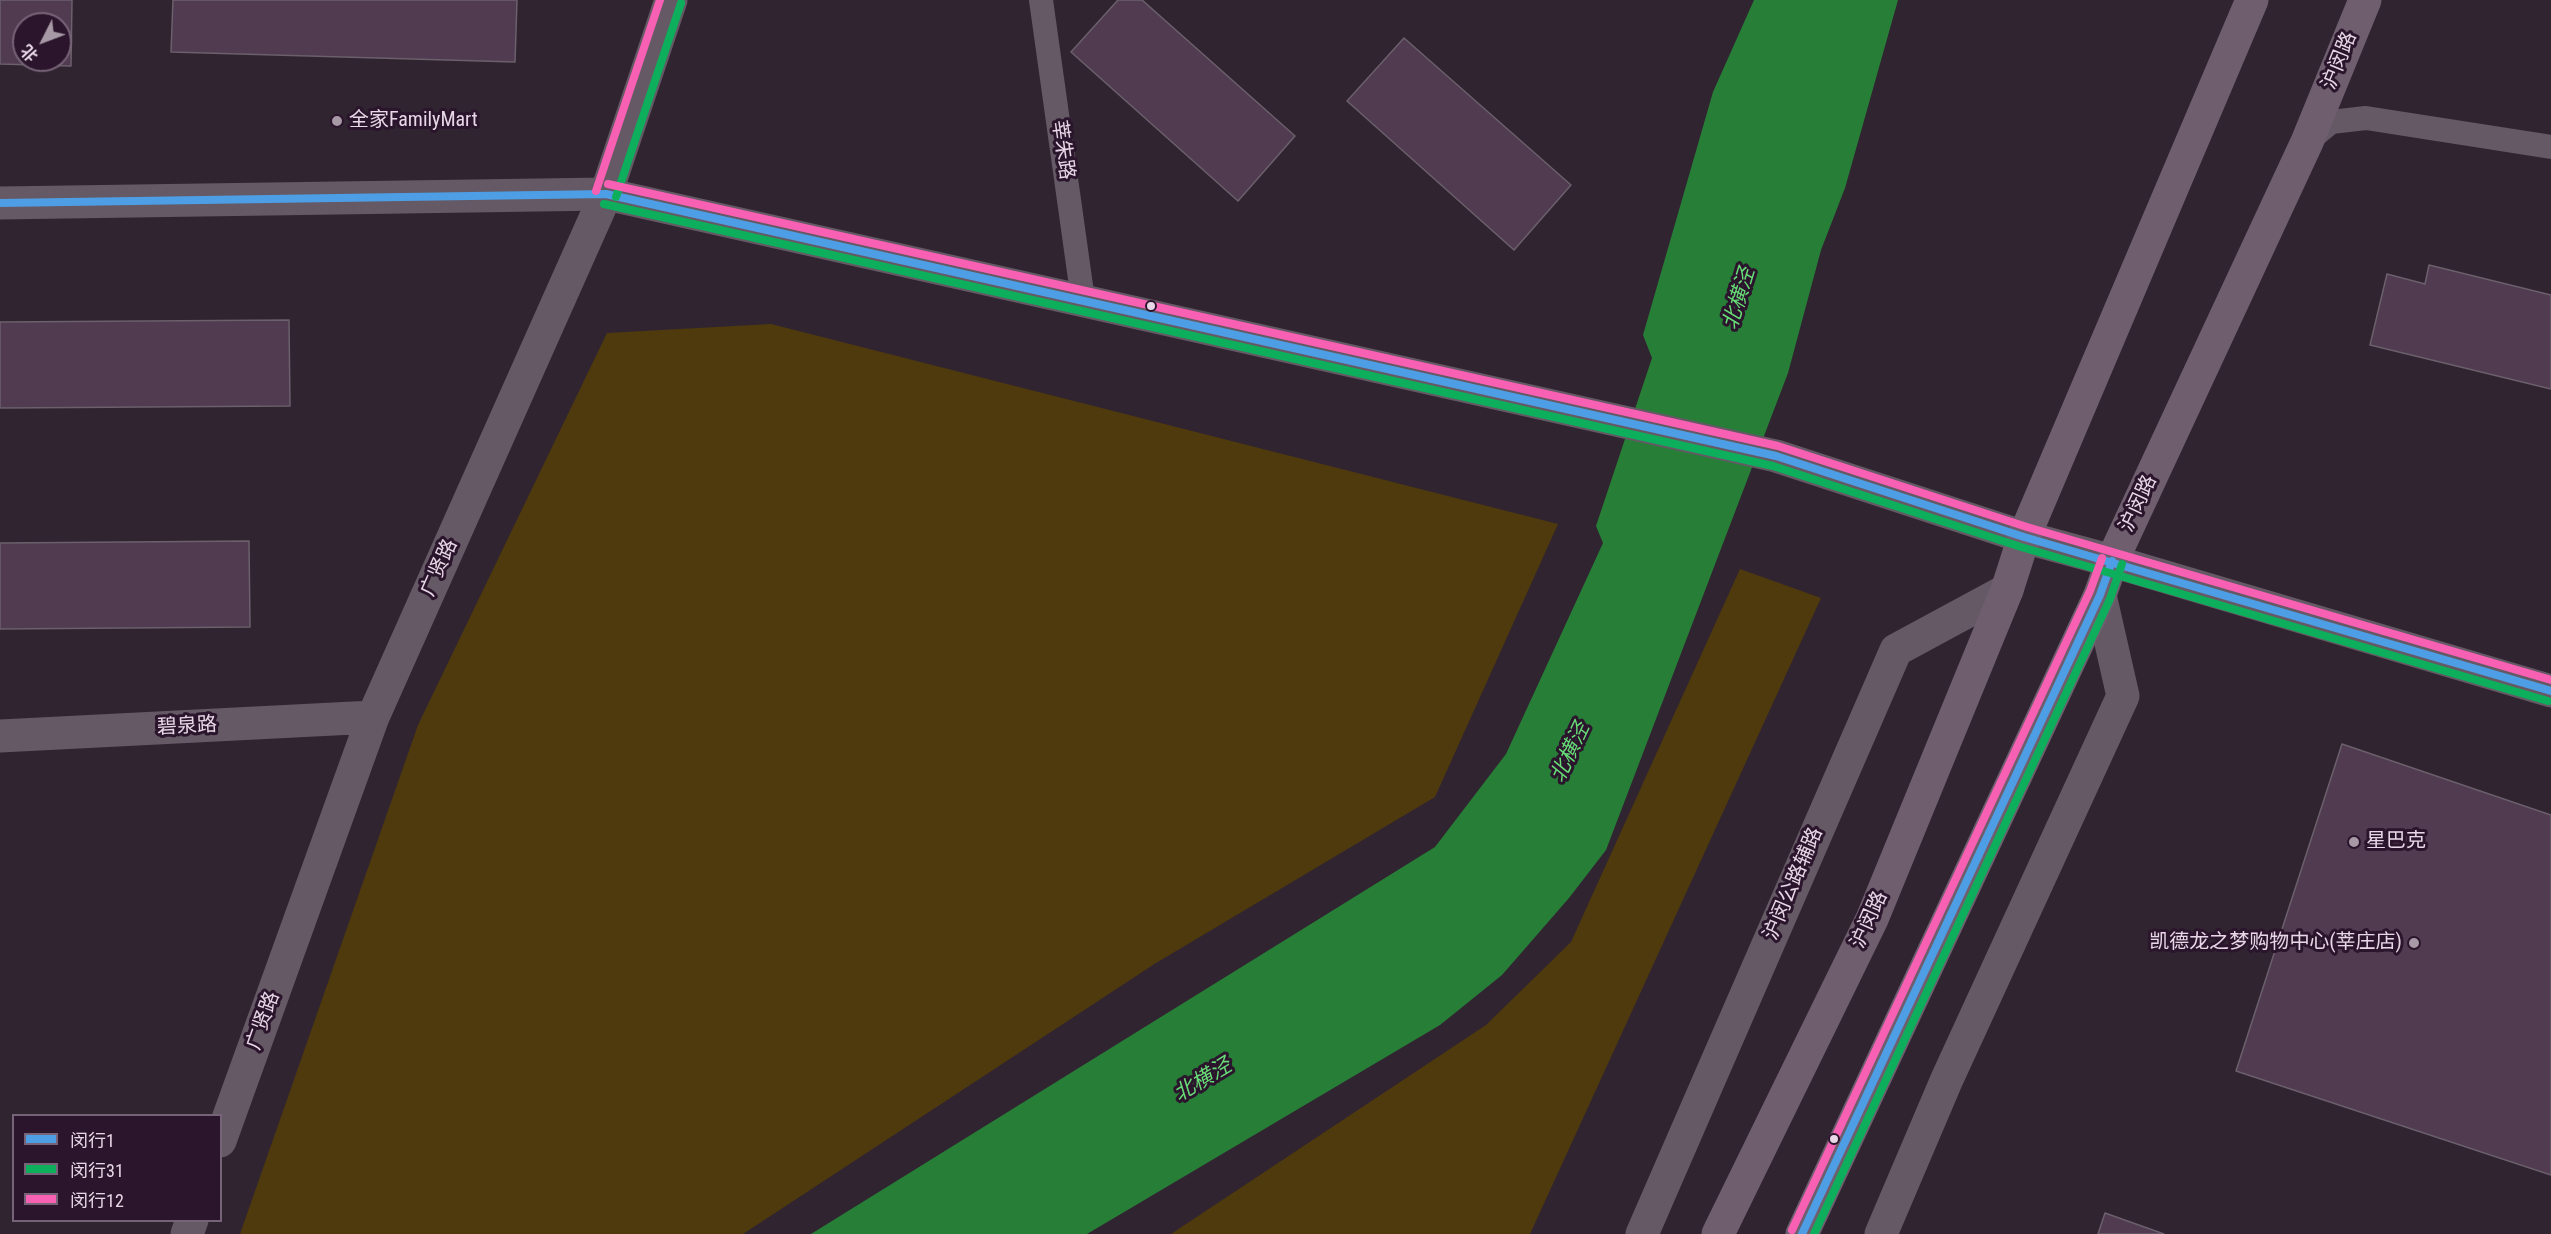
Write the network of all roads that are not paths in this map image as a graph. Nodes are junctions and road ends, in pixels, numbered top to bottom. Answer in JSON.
{"nodes":[{"id":1,"x":671,"y":0,"type":"edge"},
{"id":2,"x":1041,"y":0,"type":"edge"},
{"id":3,"x":2252,"y":0,"type":"edge"},
{"id":4,"x":2366,"y":0,"type":"edge"},
{"id":5,"x":2307,"y":142,"type":"junction"},
{"id":6,"x":2551,"y":147,"type":"edge"},
{"id":7,"x":606,"y":194,"type":"junction"},
{"id":8,"x":0,"y":203,"type":"edge"},
{"id":9,"x":1083,"y":300,"type":"junction"},
{"id":10,"x":2024,"y":537,"type":"junction"},
{"id":11,"x":2112,"y":561,"type":"junction"},
{"id":12,"x":2007,"y":590,"type":"junction"},
{"id":13,"x":2100,"y":595,"type":"junction"},
{"id":14,"x":2551,"y":691,"type":"edge"},
{"id":15,"x":374,"y":717,"type":"junction"},
{"id":16,"x":0,"y":736,"type":"edge"},
{"id":17,"x":222,"y":1135,"type":"edge"},
{"id":18,"x":1642,"y":1234,"type":"edge"},
{"id":19,"x":1718,"y":1234,"type":"edge"},
{"id":20,"x":1802,"y":1234,"type":"edge"},
{"id":21,"x":1881,"y":1234,"type":"edge"}],
"edges":[{"from":1,"to":7,"type":"street","name":"广贤路"},
{"from":2,"to":9,"type":"lane","name":"莘朱路"},
{"from":3,"to":10,"type":"highway","name":"沪闵路"},
{"from":4,"to":5,"type":"highway","name":"沪闵路"},
{"from":5,"to":6,"type":"lane"},
{"from":5,"to":11,"type":"highway","name":"沪闵路"},
{"from":7,"to":8,"type":"street"},
{"from":7,"to":9,"type":"street"},
{"from":7,"to":15,"type":"street","name":"广贤路"},
{"from":9,"to":10,"type":"street"},
{"from":10,"to":11,"type":"street"},
{"from":10,"to":12,"type":"highway","name":"沪闵路"},
{"from":11,"to":13,"type":"highway","name":"沪闵路"},
{"from":11,"to":14,"type":"street"},
{"from":12,"to":18,"type":"street","name":"沪闵公路辅路"},
{"from":12,"to":19,"type":"highway","name":"沪闵路"},
{"from":13,"to":20,"type":"highway","name":"沪闵路"},
{"from":13,"to":21,"type":"street"},
{"from":15,"to":16,"type":"street","name":"碧泉路"},
{"from":15,"to":17,"type":"street","name":"广贤路"}]}
